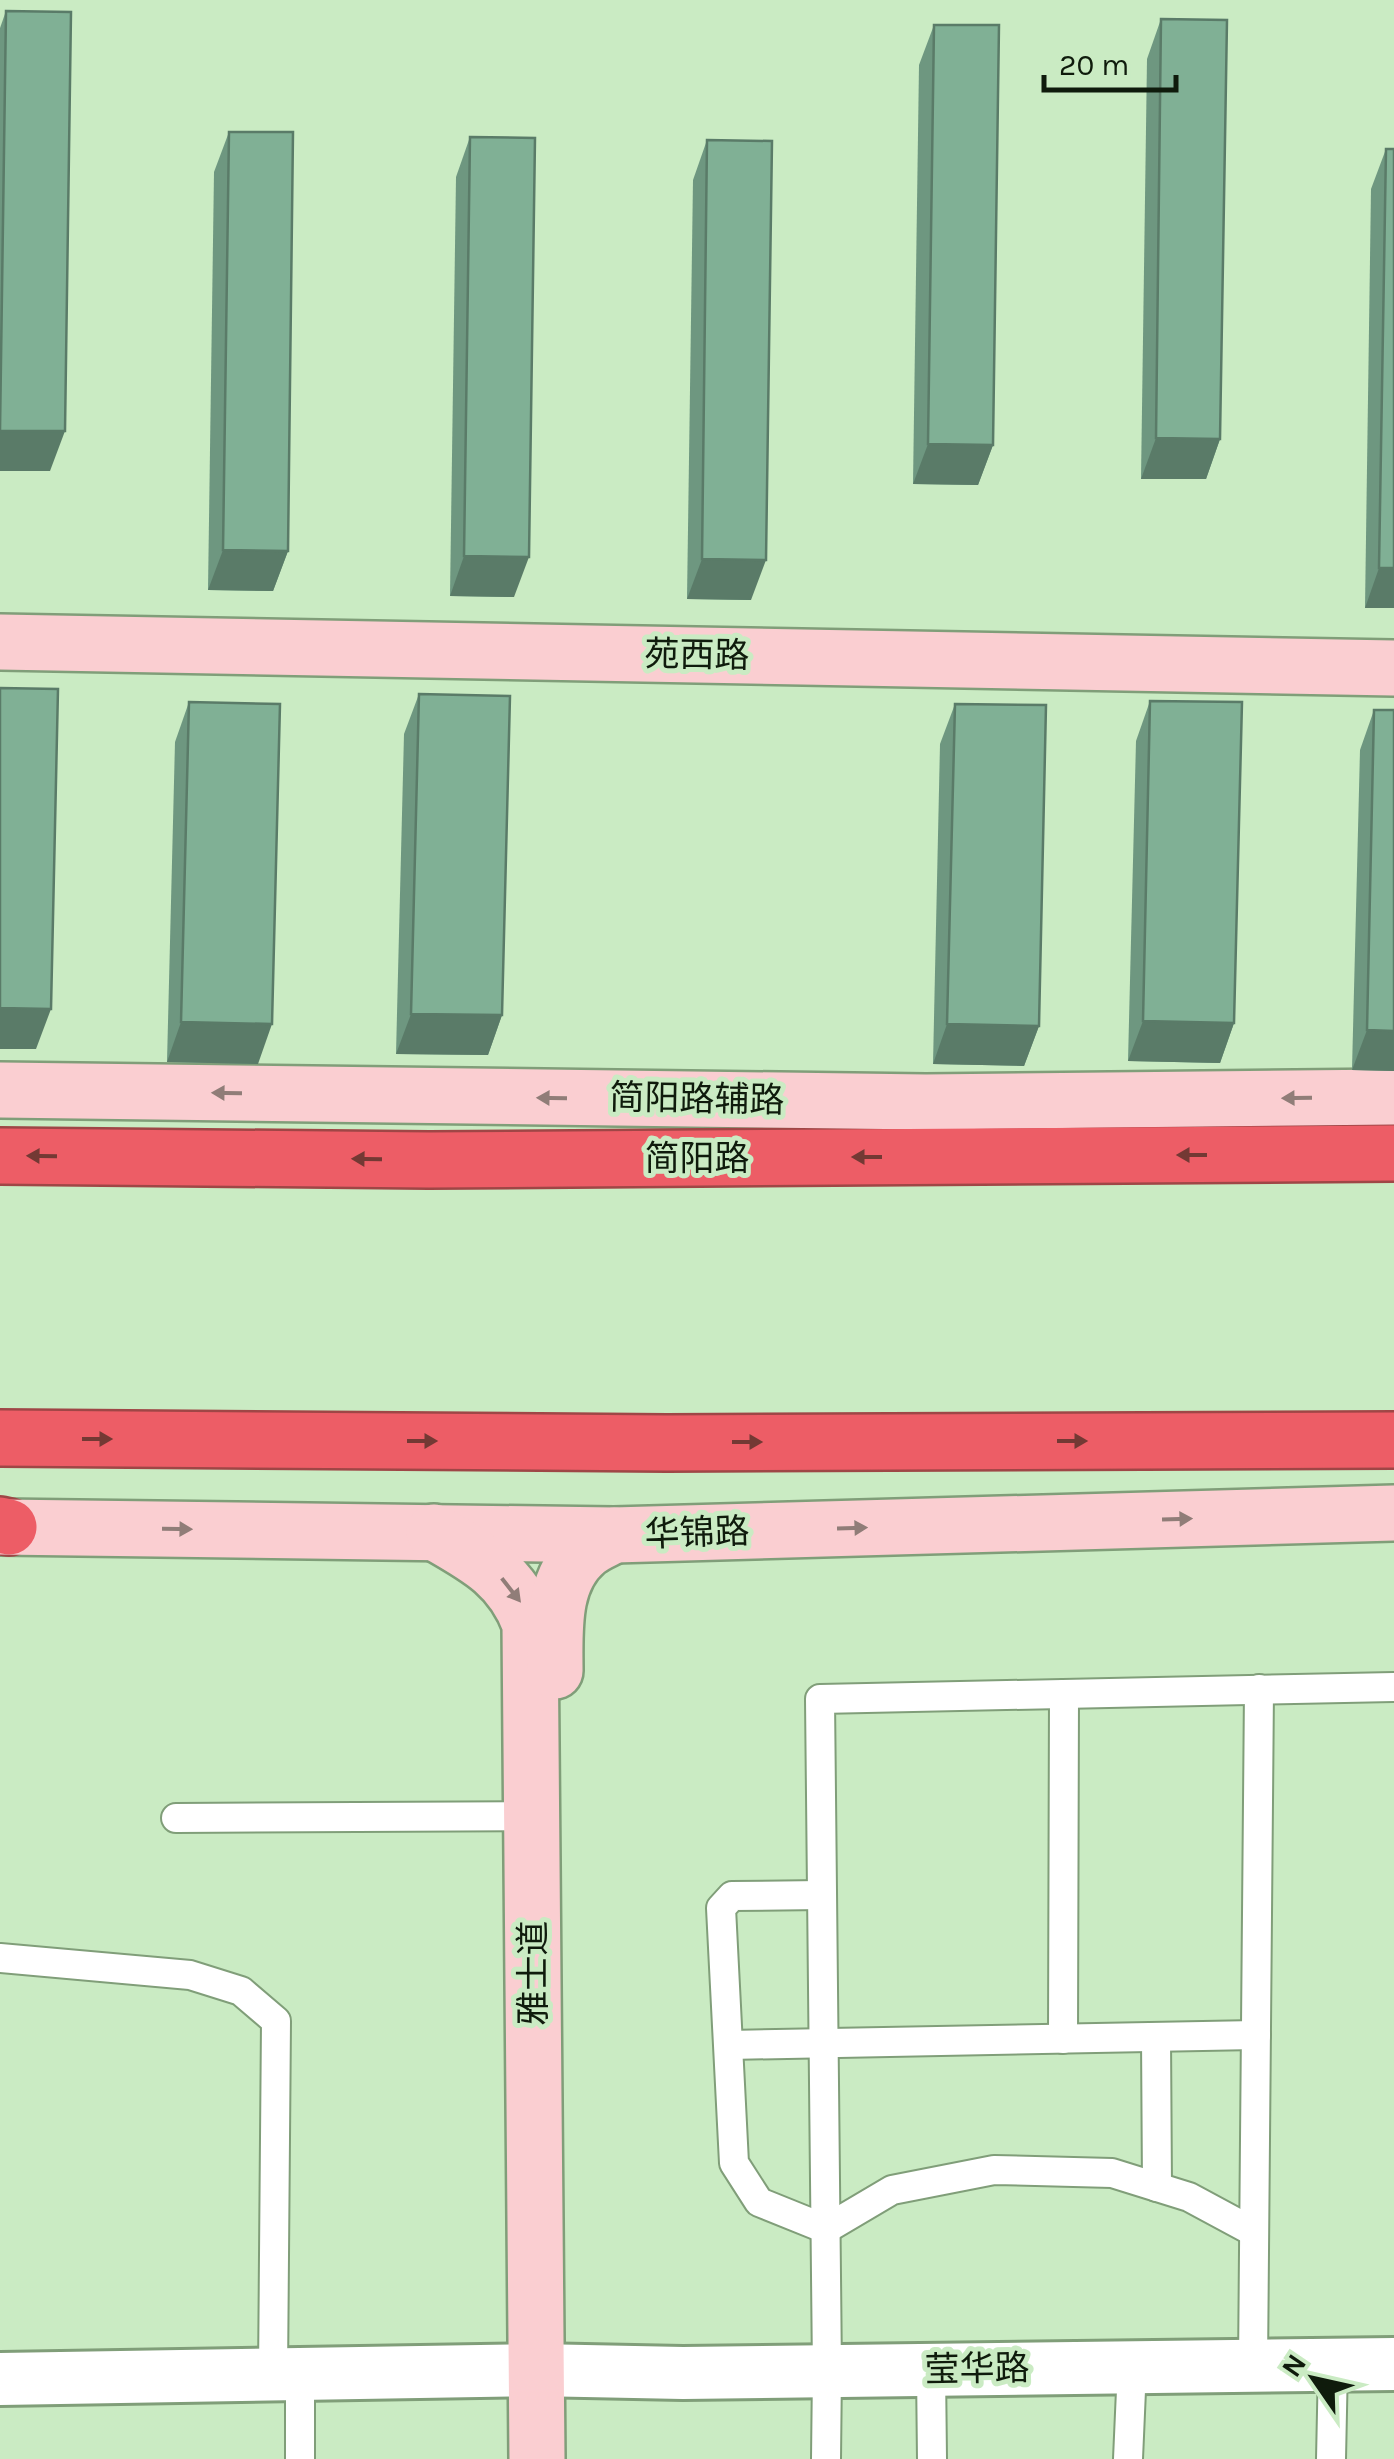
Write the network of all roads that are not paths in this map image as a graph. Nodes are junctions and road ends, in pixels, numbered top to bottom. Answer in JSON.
{"nodes":[{"id":1,"x":0,"y":642,"type":"edge"},
{"id":2,"x":1394,"y":668,"type":"edge"},
{"id":3,"x":0,"y":1090,"type":"edge"},
{"id":4,"x":1394,"y":1098,"type":"edge"},
{"id":5,"x":926,"y":1102,"type":"junction"},
{"id":6,"x":1394,"y":1153,"type":"edge"},
{"id":7,"x":0,"y":1156,"type":"edge"},
{"id":8,"x":430,"y":1160,"type":"junction"},
{"id":9,"x":0,"y":1438,"type":"edge"},
{"id":10,"x":1394,"y":1440,"type":"edge"},
{"id":11,"x":1394,"y":1513,"type":"edge"},
{"id":12,"x":3,"y":1526,"type":"edge"},
{"id":13,"x":434,"y":1532,"type":"junction"},
{"id":14,"x":614,"y":1535,"type":"junction"},
{"id":15,"x":1394,"y":1687,"type":"edge"},
{"id":16,"x":1259,"y":1690,"type":"junction"},
{"id":17,"x":1064,"y":1694,"type":"junction"},
{"id":18,"x":543,"y":1816,"type":"junction"},
{"id":19,"x":176,"y":1818,"type":"dead end"},
{"id":20,"x":822,"y":1894,"type":"junction"},
{"id":21,"x":0,"y":1958,"type":"edge"},
{"id":22,"x":1256,"y":2035,"type":"junction"},
{"id":23,"x":1156,"y":2038,"type":"junction"},
{"id":24,"x":1063,"y":2039,"type":"junction"},
{"id":25,"x":823,"y":2044,"type":"junction"},
{"id":26,"x":729,"y":2045,"type":"junction"},
{"id":27,"x":1157,"y":2187,"type":"junction"},
{"id":28,"x":826,"y":2229,"type":"junction"},
{"id":29,"x":1254,"y":2232,"type":"junction"},
{"id":30,"x":1333,"y":2364,"type":"junction"},
{"id":31,"x":1394,"y":2364,"type":"edge"},
{"id":32,"x":1253,"y":2366,"type":"junction"},
{"id":33,"x":1132,"y":2367,"type":"junction"},
{"id":34,"x":547,"y":2370,"type":"junction"},
{"id":35,"x":931,"y":2370,"type":"junction"},
{"id":36,"x":828,"y":2371,"type":"junction"},
{"id":37,"x":287,"y":2374,"type":"junction"},
{"id":38,"x":0,"y":2379,"type":"edge"},
{"id":39,"x":300,"y":2459,"type":"edge"},
{"id":40,"x":537,"y":2459,"type":"edge"},
{"id":41,"x":560,"y":2459,"type":"edge"},
{"id":42,"x":826,"y":2459,"type":"edge"},
{"id":43,"x":932,"y":2459,"type":"edge"},
{"id":44,"x":1128,"y":2459,"type":"edge"},
{"id":45,"x":1331,"y":2459,"type":"edge"}],
"edges":[{"from":1,"to":2,"type":"street","name":"苑西路"},
{"from":5,"to":3,"type":"street","name":"简阳路辅路","one_way":true},
{"from":4,"to":5,"type":"street","name":"简阳路辅路","one_way":true},
{"from":5,"to":8,"type":"street"},
{"from":6,"to":8,"type":"highway","name":"简阳路","one_way":true},
{"from":8,"to":7,"type":"highway","name":"简阳路","one_way":true},
{"from":9,"to":10,"type":"highway","one_way":true},
{"from":14,"to":11,"type":"street","name":"华锦路","one_way":true},
{"from":12,"to":13,"type":"street","name":"华锦路","one_way":true},
{"from":13,"to":14,"type":"street","name":"华锦路"},
{"from":13,"to":18,"type":"street","name":"雅士道","one_way":true},
{"from":14,"to":18,"type":"street","name":"雅士道"},
{"from":15,"to":16,"type":"lane"},
{"from":16,"to":17,"type":"lane"},
{"from":16,"to":22,"type":"lane"},
{"from":17,"to":20,"type":"lane"},
{"from":17,"to":24,"type":"lane"},
{"from":18,"to":19,"type":"lane"},
{"from":18,"to":34,"type":"street","name":"雅士道"},
{"from":20,"to":25,"type":"lane"},
{"from":20,"to":26,"type":"lane"},
{"from":21,"to":37,"type":"lane"},
{"from":22,"to":23,"type":"lane"},
{"from":22,"to":29,"type":"lane"},
{"from":23,"to":24,"type":"lane"},
{"from":23,"to":27,"type":"lane"},
{"from":24,"to":25,"type":"lane"},
{"from":25,"to":26,"type":"lane"},
{"from":25,"to":28,"type":"lane"},
{"from":26,"to":28,"type":"lane"},
{"from":27,"to":28,"type":"lane"},
{"from":27,"to":29,"type":"lane"},
{"from":28,"to":36,"type":"lane"},
{"from":29,"to":32,"type":"lane"},
{"from":30,"to":31,"type":"street","name":"莹华路"},
{"from":30,"to":32,"type":"street","name":"莹华路"},
{"from":30,"to":45,"type":"lane"},
{"from":32,"to":33,"type":"street","name":"莹华路"},
{"from":33,"to":35,"type":"street","name":"莹华路"},
{"from":33,"to":44,"type":"lane"},
{"from":34,"to":36,"type":"street","name":"莹华路"},
{"from":34,"to":37,"type":"street","name":"莹华路"},
{"from":34,"to":40,"type":"street","name":"雅士道"},
{"from":34,"to":41,"type":"street","name":"雅士道"},
{"from":35,"to":36,"type":"street","name":"莹华路"},
{"from":35,"to":43,"type":"lane"},
{"from":36,"to":42,"type":"lane"},
{"from":37,"to":38,"type":"street","name":"莹华路"},
{"from":37,"to":39,"type":"lane"}]}
